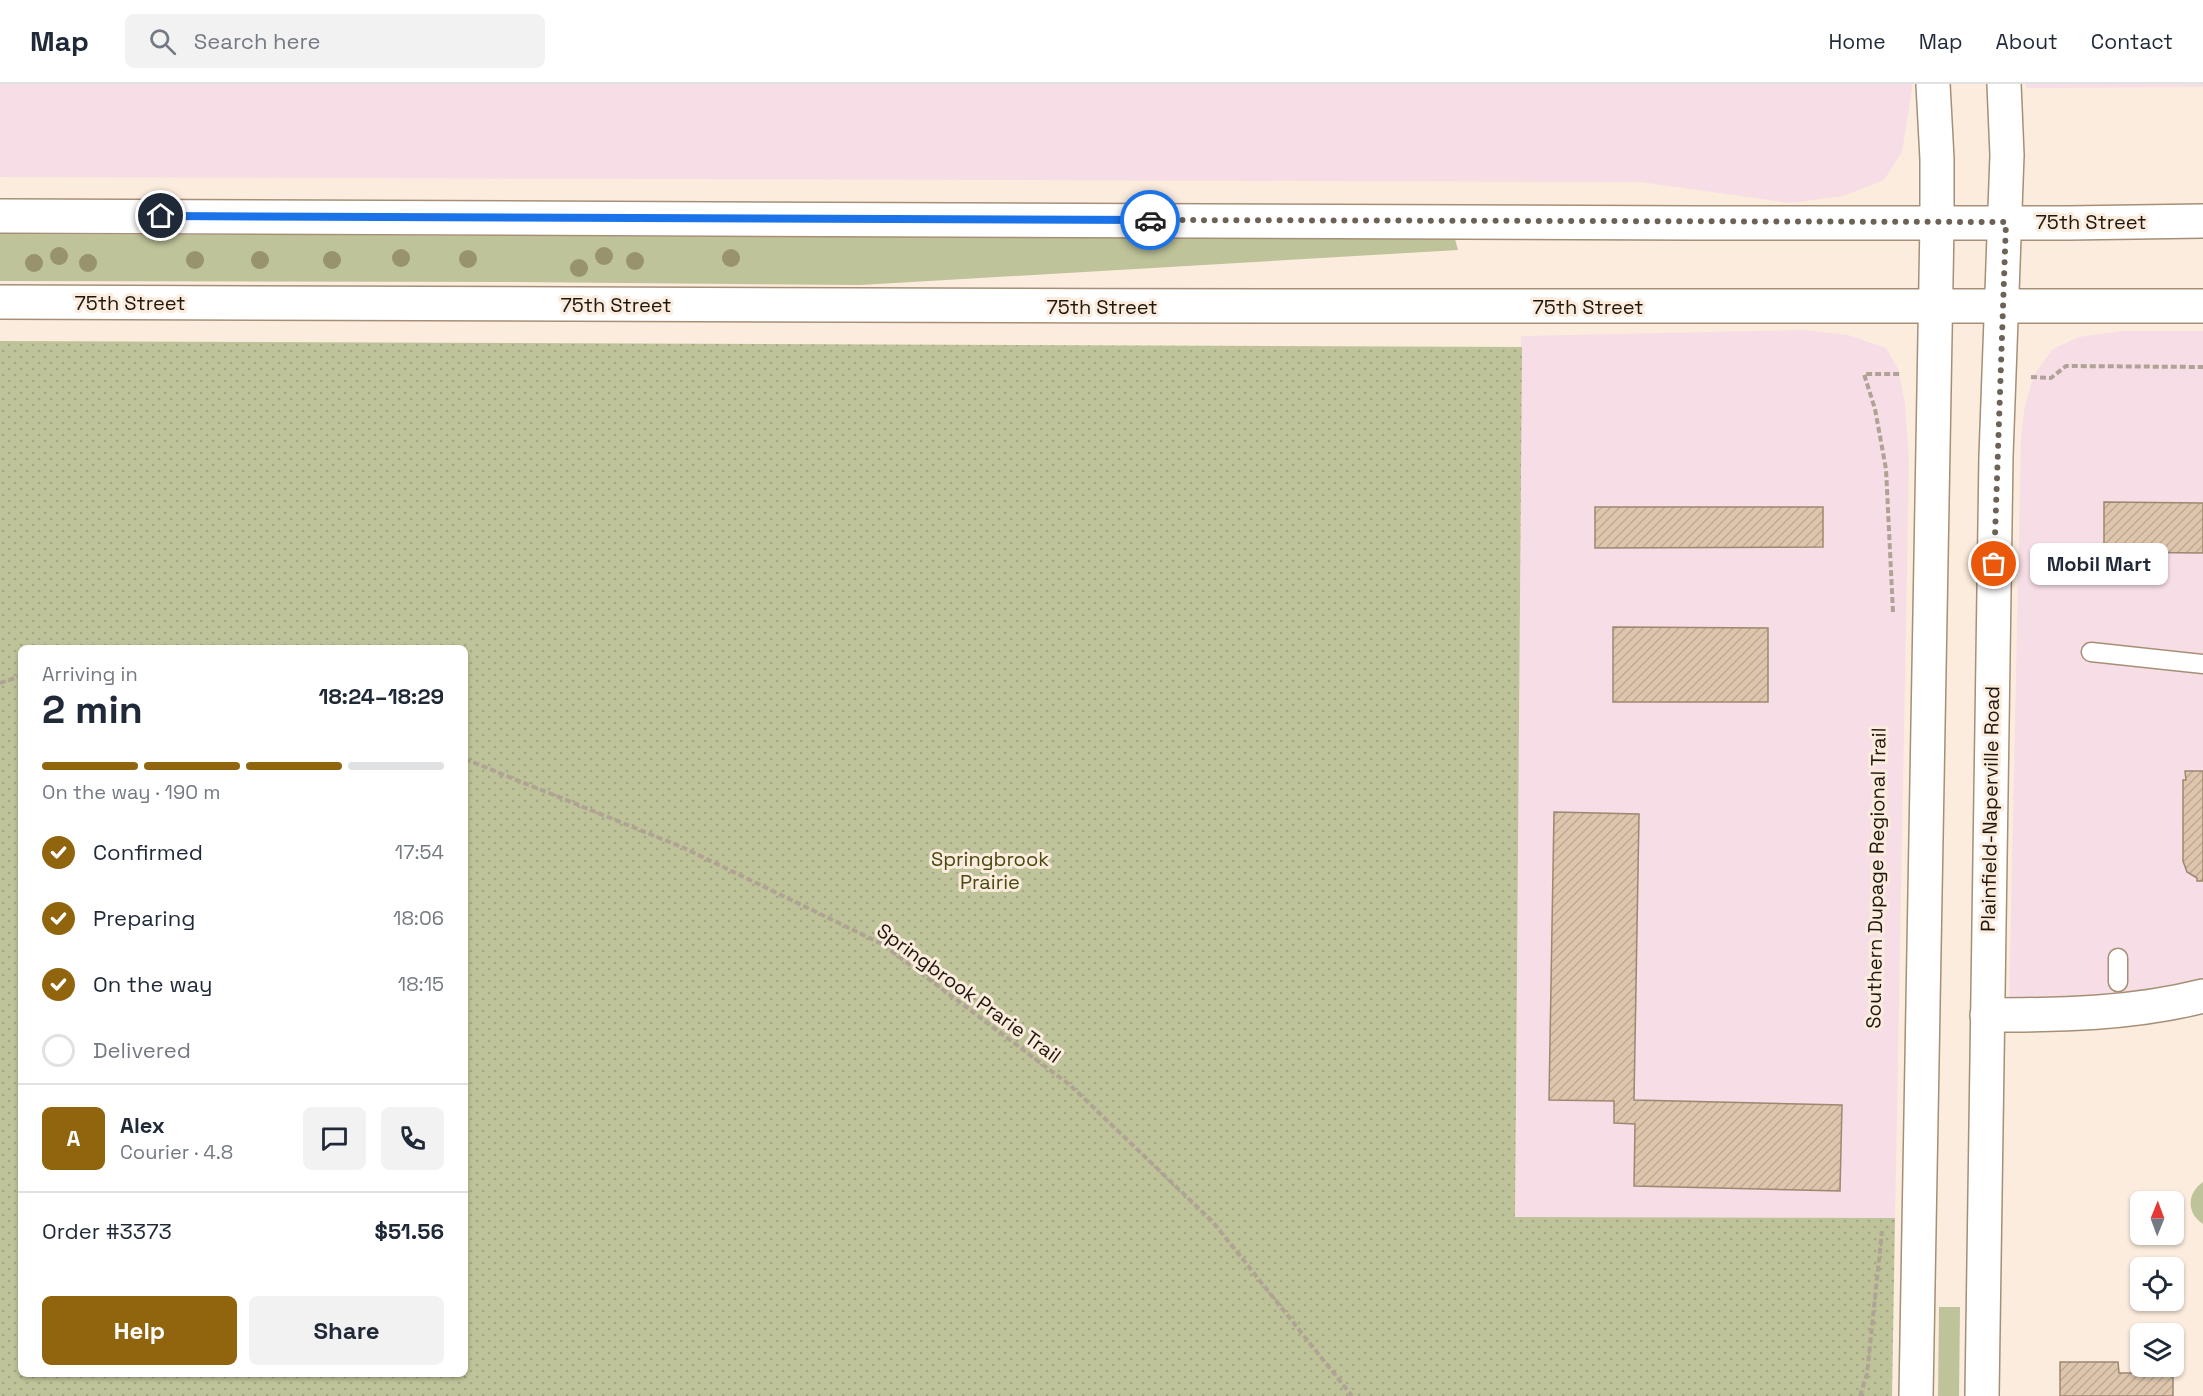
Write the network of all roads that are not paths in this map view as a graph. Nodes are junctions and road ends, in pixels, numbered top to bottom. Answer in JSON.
{"nodes":[{"id":1,"x":1933,"y":84,"type":"edge"},
{"id":2,"x":2004,"y":84,"type":"edge"},
{"id":3,"x":0,"y":216,"type":"edge"},
{"id":4,"x":2203,"y":221,"type":"edge"},
{"id":5,"x":2006,"y":222,"type":"junction"},
{"id":6,"x":1937,"y":223,"type":"junction"},
{"id":7,"x":0,"y":302,"type":"edge"},
{"id":8,"x":2003,"y":306,"type":"junction"},
{"id":9,"x":2203,"y":306,"type":"edge"},
{"id":10,"x":1935,"y":308,"type":"junction"},
{"id":11,"x":2091,"y":652,"type":"dead end"},
{"id":12,"x":2203,"y":664,"type":"edge"},
{"id":13,"x":2118,"y":958,"type":"dead end"},
{"id":14,"x":2118,"y":982,"type":"dead end"},
{"id":15,"x":2203,"y":996,"type":"edge"},
{"id":16,"x":1987,"y":1015,"type":"junction"},
{"id":17,"x":1916,"y":1396,"type":"edge"},
{"id":18,"x":1982,"y":1396,"type":"edge"}],
"edges":[{"from":1,"to":6,"type":"main road"},
{"from":2,"to":5,"type":"main road","name":"Plainfield-Naperville Road"},
{"from":3,"to":6,"type":"main road","name":"75th Street"},
{"from":4,"to":5,"type":"main road","name":"75th Street"},
{"from":5,"to":6,"type":"main road","name":"75th Street"},
{"from":5,"to":8,"type":"main road","name":"Plainfield-Naperville Road"},
{"from":6,"to":10,"type":"main road"},
{"from":7,"to":10,"type":"main road","name":"75th Street"},
{"from":8,"to":9,"type":"main road","name":"75th Street"},
{"from":8,"to":10,"type":"main road","name":"75th Street"},
{"from":8,"to":16,"type":"main road","name":"Plainfield-Naperville Road"},
{"from":10,"to":17,"type":"main road"},
{"from":11,"to":12,"type":"lane"},
{"from":13,"to":14,"type":"lane"},
{"from":15,"to":16,"type":"main road"},
{"from":16,"to":18,"type":"main road","name":"Plainfield-Naperville Road"}]}
